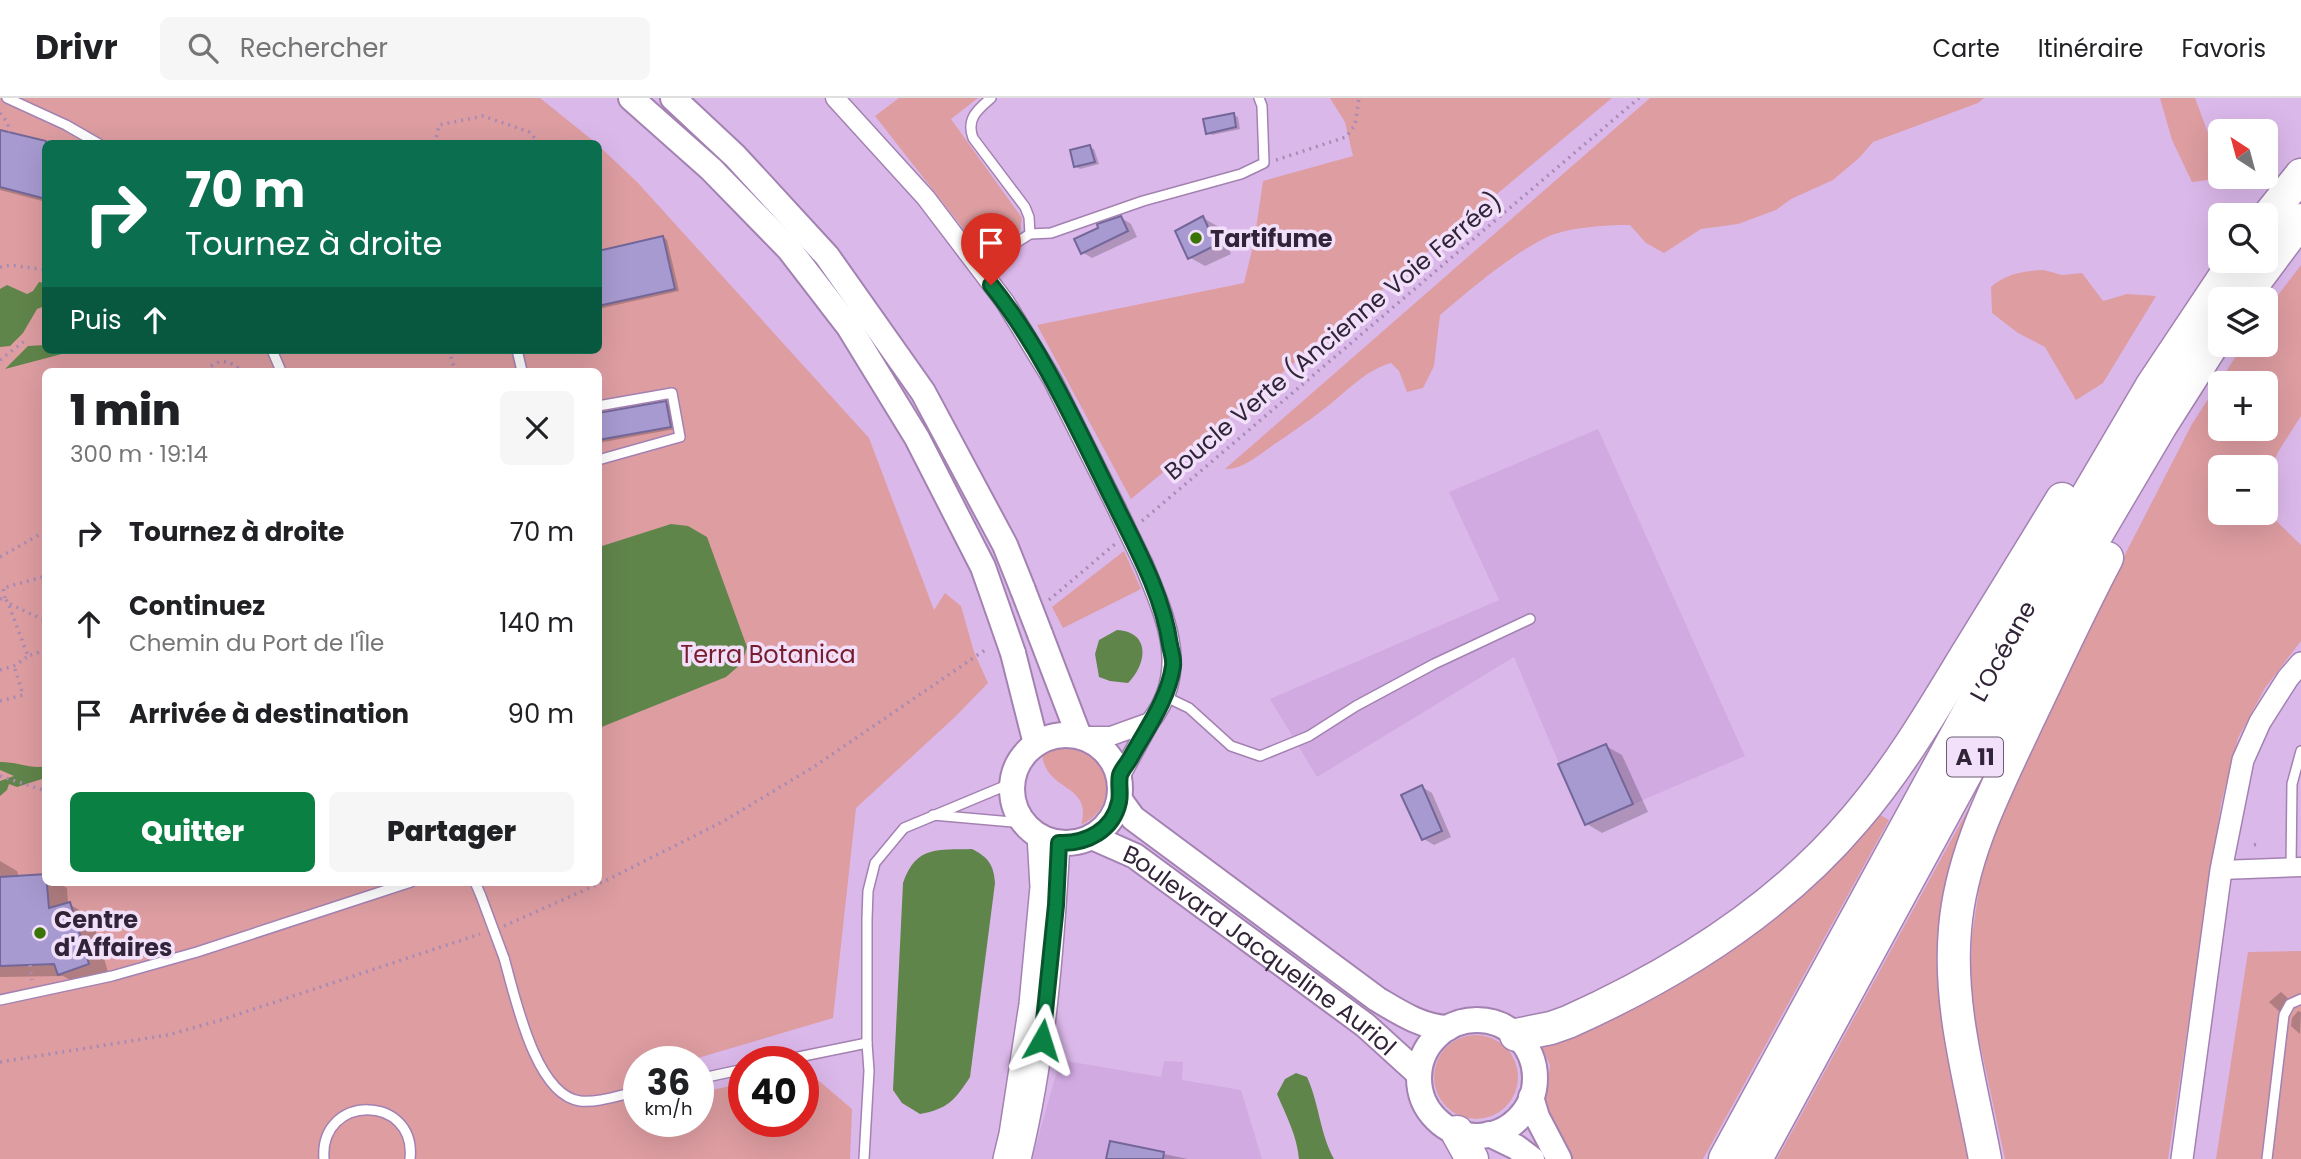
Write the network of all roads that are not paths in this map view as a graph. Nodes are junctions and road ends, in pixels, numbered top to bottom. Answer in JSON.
{"nodes":[{"id":1,"x":7,"y":98,"type":"edge"},
{"id":2,"x":631,"y":98,"type":"edge"},
{"id":3,"x":673,"y":98,"type":"edge"},
{"id":4,"x":835,"y":98,"type":"edge"},
{"id":5,"x":991,"y":98,"type":"edge"},
{"id":6,"x":1259,"y":98,"type":"edge"},
{"id":7,"x":92,"y":140,"type":"edge"},
{"id":8,"x":2301,"y":175,"type":"edge"},
{"id":9,"x":2278,"y":204,"type":"edge"},
{"id":10,"x":2301,"y":220,"type":"edge"},
{"id":11,"x":1030,"y":234,"type":"junction"},
{"id":12,"x":978,"y":267,"type":"junction"},
{"id":13,"x":2227,"y":273,"type":"edge"},
{"id":14,"x":2251,"y":287,"type":"edge"},
{"id":15,"x":2208,"y":350,"type":"edge"},
{"id":16,"x":2202,"y":359,"type":"junction"},
{"id":17,"x":2151,"y":387,"type":"junction"},
{"id":18,"x":602,"y":405,"type":"edge"},
{"id":19,"x":602,"y":459,"type":"edge"},
{"id":20,"x":1530,"y":619,"type":"dead end"},
{"id":21,"x":2301,"y":663,"type":"edge"},
{"id":22,"x":1164,"y":696,"type":"junction"},
{"id":23,"x":1150,"y":722,"type":"junction"},
{"id":24,"x":1079,"y":736,"type":"junction"},
{"id":25,"x":1036,"y":744,"type":"junction"},
{"id":26,"x":2301,"y":751,"type":"edge"},
{"id":27,"x":1012,"y":783,"type":"junction"},
{"id":28,"x":1120,"y":788,"type":"junction"},
{"id":29,"x":932,"y":815,"type":"junction"},
{"id":30,"x":1040,"y":834,"type":"junction"},
{"id":31,"x":1092,"y":837,"type":"junction"},
{"id":32,"x":2296,"y":867,"type":"edge"},
{"id":33,"x":2221,"y":870,"type":"junction"},
{"id":34,"x":399,"y":886,"type":"edge"},
{"id":35,"x":477,"y":886,"type":"edge"},
{"id":36,"x":2301,"y":999,"type":"edge"},
{"id":37,"x":0,"y":1000,"type":"edge"},
{"id":38,"x":1448,"y":1028,"type":"junction"},
{"id":39,"x":1516,"y":1035,"type":"junction"},
{"id":40,"x":867,"y":1043,"type":"junction"},
{"id":41,"x":819,"y":1053,"type":"edge"},
{"id":42,"x":1419,"y":1074,"type":"junction"},
{"id":43,"x":623,"y":1094,"type":"edge"},
{"id":44,"x":1531,"y":1097,"type":"junction"},
{"id":45,"x":1473,"y":1142,"type":"edge"},
{"id":46,"x":324,"y":1159,"type":"edge"},
{"id":47,"x":410,"y":1159,"type":"edge"},
{"id":48,"x":864,"y":1159,"type":"edge"},
{"id":49,"x":1004,"y":1159,"type":"edge"},
{"id":50,"x":1020,"y":1159,"type":"edge"},
{"id":51,"x":1531,"y":1159,"type":"edge"},
{"id":52,"x":1559,"y":1159,"type":"edge"},
{"id":53,"x":1725,"y":1159,"type":"edge"},
{"id":54,"x":1756,"y":1159,"type":"edge"},
{"id":55,"x":1985,"y":1159,"type":"edge"},
{"id":56,"x":2182,"y":1159,"type":"edge"},
{"id":57,"x":2267,"y":1159,"type":"edge"}],
"edges":[{"from":1,"to":7,"type":"lane"},
{"from":2,"to":25,"type":"main road","bridge":true},
{"from":3,"to":24,"type":"main road","bridge":true},
{"from":4,"to":12,"type":"street"},
{"from":5,"to":11,"type":"lane"},
{"from":6,"to":11,"type":"lane"},
{"from":8,"to":9,"type":"highway"},
{"from":10,"to":14,"type":"highway"},
{"from":11,"to":12,"type":"lane"},
{"from":12,"to":22,"type":"street","bridge":true},
{"from":13,"to":17,"type":"highway","name":"L’Océane","number":"A 11"},
{"from":15,"to":16,"type":"highway","name":"L’Océane","number":"A 11"},
{"from":16,"to":54,"type":"highway","name":"L’Océane","number":"A 11"},
{"from":16,"to":55,"type":"highway"},
{"from":17,"to":39,"type":"highway"},
{"from":17,"to":53,"type":"highway","name":"L’Océane","number":"A 11"},
{"from":18,"to":19,"type":"lane"},
{"from":20,"to":22,"type":"lane"},
{"from":21,"to":33,"type":"street"},
{"from":22,"to":23,"type":"street"},
{"from":23,"to":24,"type":"street"},
{"from":23,"to":28,"type":"street"},
{"from":24,"to":25,"type":"main road"},
{"from":24,"to":28,"type":"main road"},
{"from":25,"to":27,"type":"main road"},
{"from":26,"to":32,"type":"lane"},
{"from":27,"to":29,"type":"lane"},
{"from":27,"to":30,"type":"main road"},
{"from":28,"to":31,"type":"main road"},
{"from":28,"to":38,"type":"main road","name":"Boulevard Jacqueline Auriol"},
{"from":29,"to":30,"type":"lane"},
{"from":29,"to":40,"type":"lane"},
{"from":30,"to":31,"type":"main road"},
{"from":30,"to":49,"type":"street"},
{"from":30,"to":50,"type":"street"},
{"from":31,"to":42,"type":"main road","name":"Boulevard Jacqueline Auriol"},
{"from":32,"to":33,"type":"street"},
{"from":33,"to":56,"type":"street"},
{"from":34,"to":37,"type":"lane"},
{"from":35,"to":43,"type":"lane","bridge":true},
{"from":36,"to":57,"type":"lane"},
{"from":38,"to":39,"type":"main road"},
{"from":38,"to":42,"type":"main road"},
{"from":39,"to":44,"type":"main road"},
{"from":40,"to":41,"type":"lane"},
{"from":40,"to":48,"type":"lane"},
{"from":42,"to":45,"type":"main road"},
{"from":44,"to":45,"type":"main road"},
{"from":44,"to":52,"type":"main road"},
{"from":45,"to":51,"type":"main road"},
{"from":46,"to":47,"type":"lane"}]}
